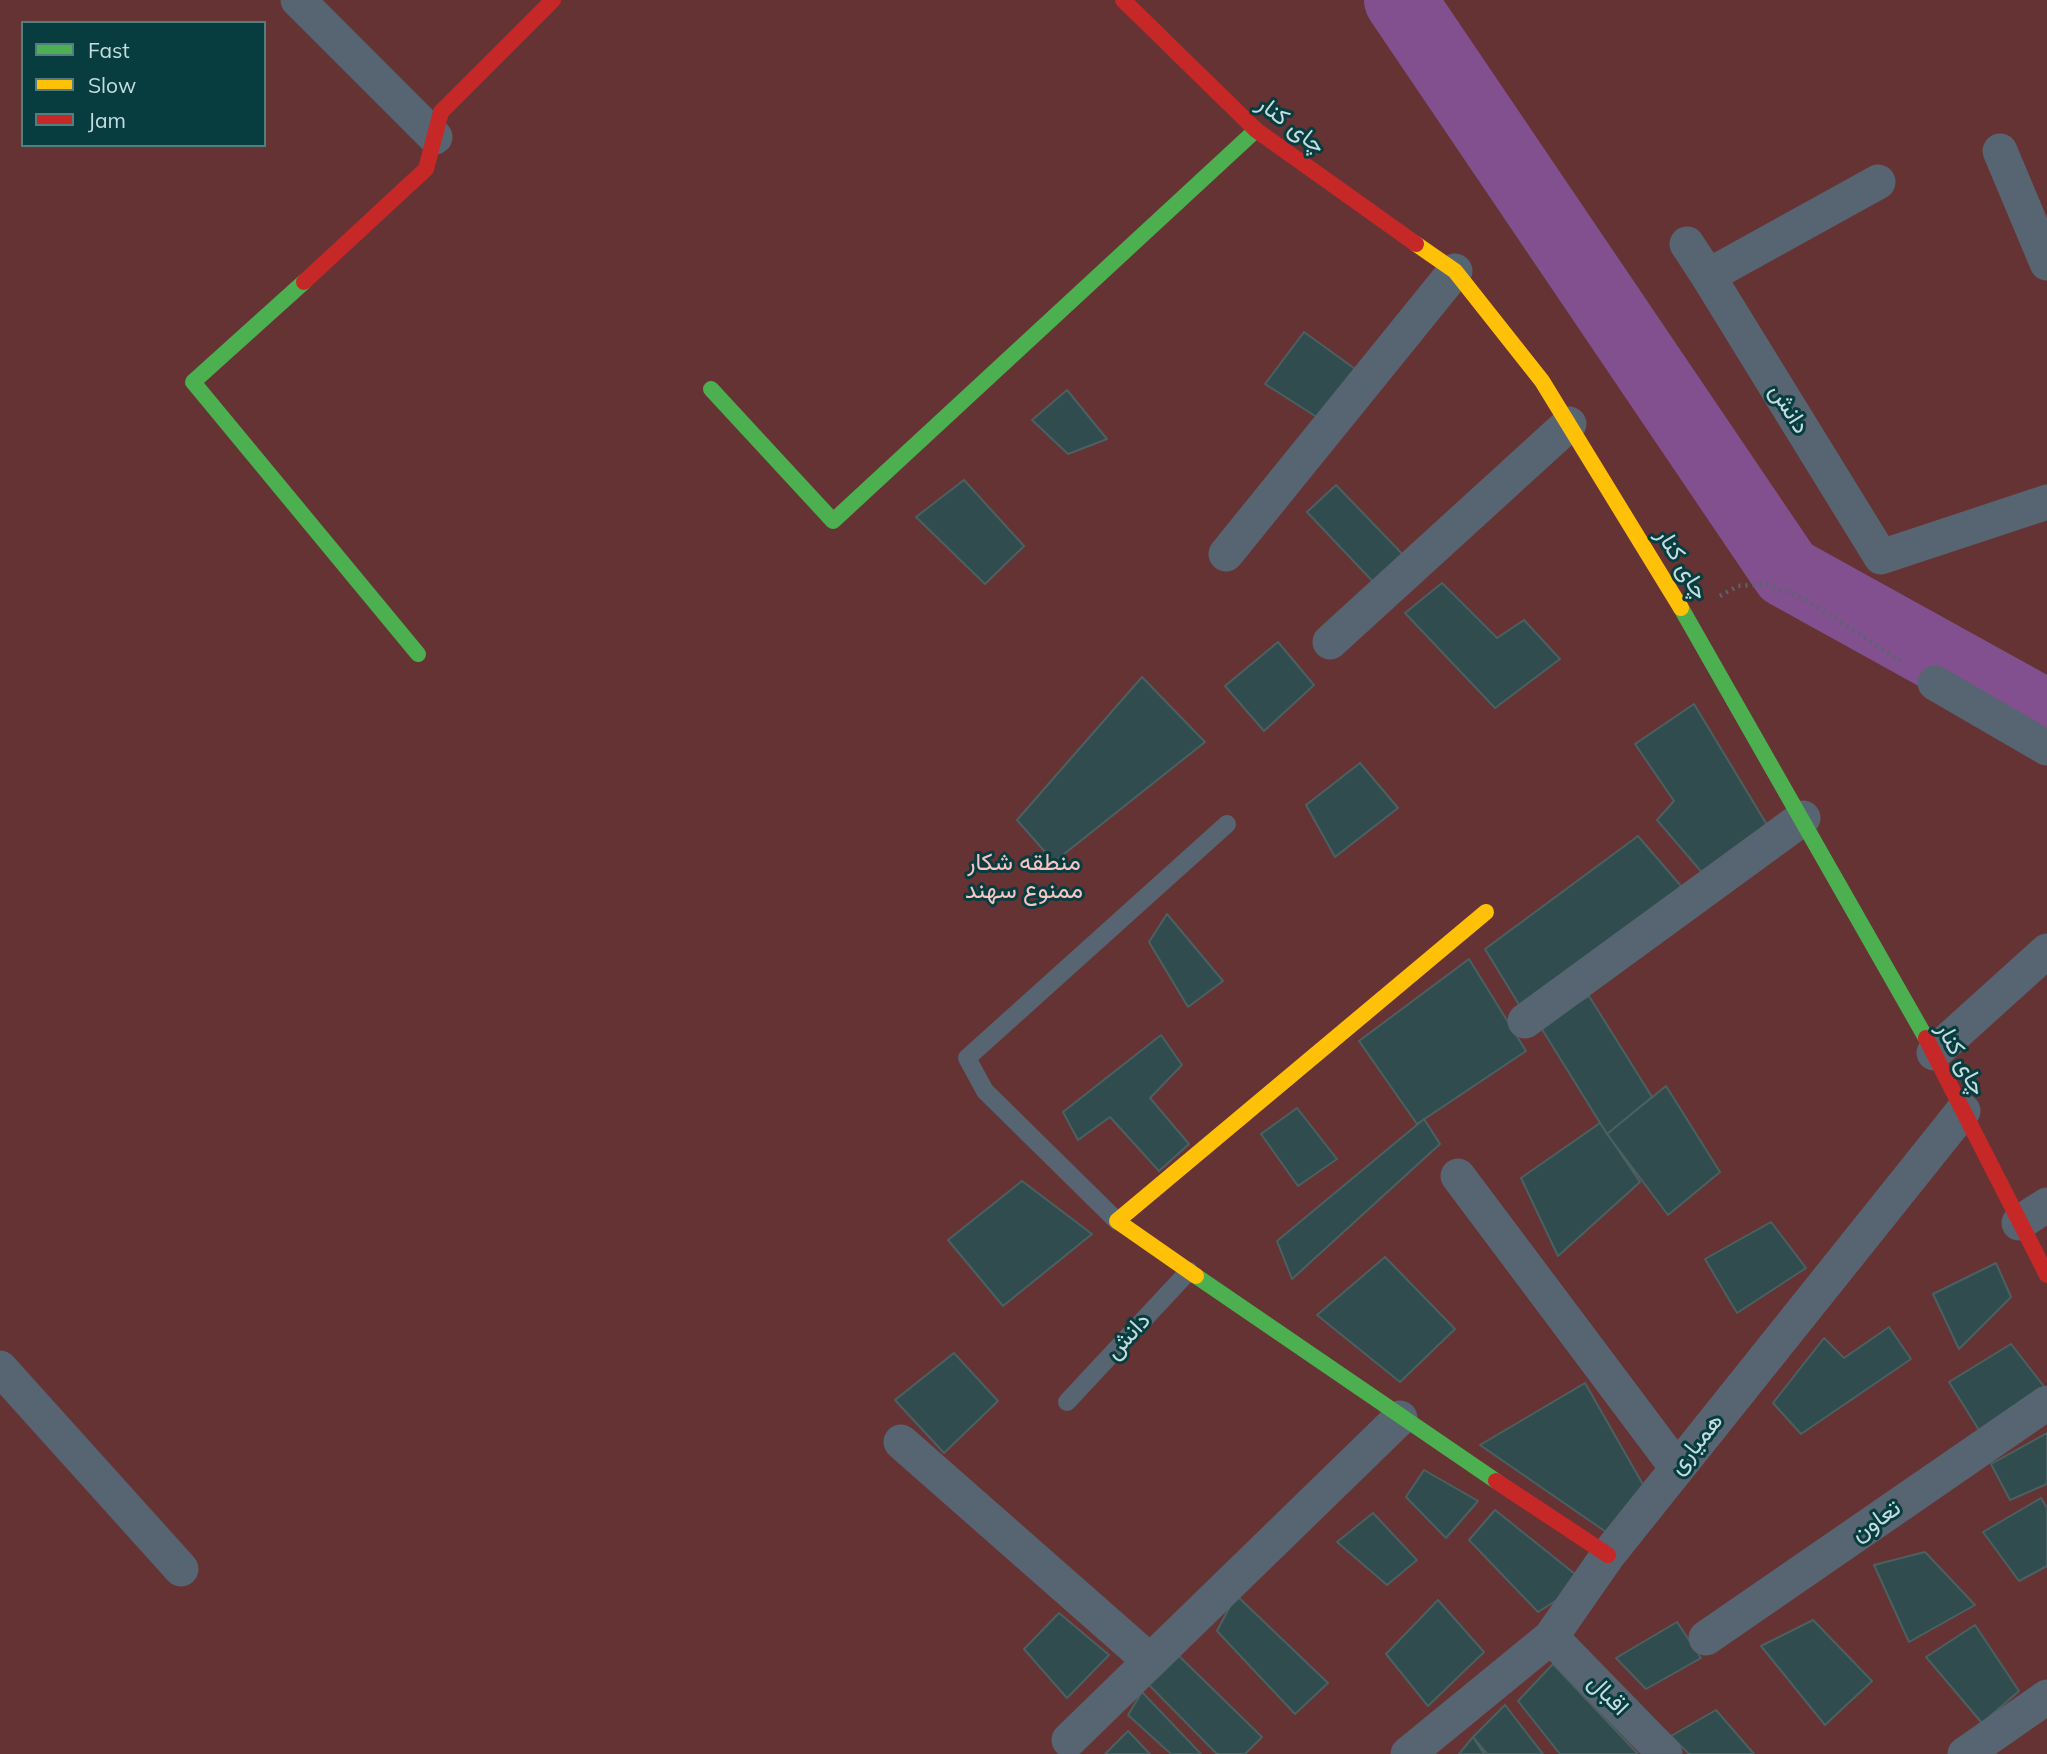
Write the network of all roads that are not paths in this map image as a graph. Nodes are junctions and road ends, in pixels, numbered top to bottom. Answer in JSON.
{"nodes":[{"id":1,"x":298,"y":0,"type":"edge"},
{"id":2,"x":553,"y":0,"type":"edge"},
{"id":3,"x":1123,"y":0,"type":"edge"},
{"id":4,"x":1256,"y":130,"type":"junction"},
{"id":5,"x":435,"y":136,"type":"junction"},
{"id":6,"x":2000,"y":151,"type":"dead end"},
{"id":7,"x":1878,"y":182,"type":"dead end"},
{"id":8,"x":1686,"y":244,"type":"dead end"},
{"id":9,"x":2047,"y":263,"type":"edge"},
{"id":10,"x":1455,"y":271,"type":"junction"},
{"id":11,"x":1708,"y":276,"type":"junction"},
{"id":12,"x":711,"y":389,"type":"dead end"},
{"id":13,"x":1569,"y":424,"type":"junction"},
{"id":14,"x":2047,"y":502,"type":"edge"},
{"id":15,"x":1226,"y":554,"type":"dead end"},
{"id":16,"x":1330,"y":642,"type":"dead end"},
{"id":17,"x":418,"y":654,"type":"dead end"},
{"id":18,"x":1935,"y":683,"type":"road end"},
{"id":19,"x":2047,"y":748,"type":"edge"},
{"id":20,"x":1803,"y":818,"type":"junction"},
{"id":21,"x":1227,"y":824,"type":"dead end"},
{"id":22,"x":1486,"y":912,"type":"dead end"},
{"id":23,"x":2047,"y":951,"type":"edge"},
{"id":24,"x":1525,"y":1021,"type":"dead end"},
{"id":25,"x":1934,"y":1053,"type":"junction"},
{"id":26,"x":1963,"y":1111,"type":"junction"},
{"id":27,"x":1458,"y":1176,"type":"dead end"},
{"id":28,"x":2033,"y":1214,"type":"edge"},
{"id":29,"x":1117,"y":1221,"type":"junction"},
{"id":30,"x":1189,"y":1271,"type":"junction"},
{"id":31,"x":2047,"y":1275,"type":"edge"},
{"id":32,"x":0,"y":1368,"type":"edge"},
{"id":33,"x":1067,"y":1402,"type":"dead end"},
{"id":34,"x":2047,"y":1403,"type":"edge"},
{"id":35,"x":1400,"y":1418,"type":"junction"},
{"id":36,"x":901,"y":1442,"type":"dead end"},
{"id":37,"x":1676,"y":1468,"type":"junction"},
{"id":38,"x":1608,"y":1555,"type":"junction"},
{"id":39,"x":181,"y":1569,"type":"dead end"},
{"id":40,"x":1551,"y":1637,"type":"junction"},
{"id":41,"x":1706,"y":1638,"type":"dead end"},
{"id":42,"x":1150,"y":1661,"type":"junction"},
{"id":43,"x":2047,"y":1697,"type":"edge"},
{"id":44,"x":1069,"y":1740,"type":"dead end"},
{"id":45,"x":1408,"y":1754,"type":"edge"},
{"id":46,"x":1665,"y":1754,"type":"edge"},
{"id":47,"x":1965,"y":1754,"type":"edge"}],
"edges":[{"from":1,"to":5,"type":"street"},
{"from":2,"to":5,"type":"street"},
{"from":3,"to":4,"type":"street","name":"چای کنار"},
{"from":4,"to":10,"type":"street","name":"چای کنار"},
{"from":4,"to":12,"type":"street"},
{"from":5,"to":17,"type":"street"},
{"from":6,"to":9,"type":"street"},
{"from":7,"to":11,"type":"street"},
{"from":8,"to":11,"type":"street"},
{"from":10,"to":13,"type":"street","name":"چای کنار"},
{"from":10,"to":15,"type":"street"},
{"from":11,"to":14,"type":"street","name":"دانش"},
{"from":13,"to":16,"type":"street"},
{"from":13,"to":20,"type":"street","name":"چای کنار"},
{"from":18,"to":19,"type":"street"},
{"from":20,"to":24,"type":"street"},
{"from":20,"to":25,"type":"street","name":"چای کنار"},
{"from":21,"to":29,"type":"lane"},
{"from":22,"to":29,"type":"street"},
{"from":23,"to":25,"type":"street"},
{"from":25,"to":26,"type":"street","name":"چای کنار"},
{"from":26,"to":28,"type":"street","name":"چای کنار"},
{"from":26,"to":37,"type":"street","name":"همیاری"},
{"from":27,"to":37,"type":"street"},
{"from":28,"to":31,"type":"street","name":"چای کنار"},
{"from":29,"to":30,"type":"street"},
{"from":30,"to":33,"type":"lane","name":"دانش"},
{"from":30,"to":35,"type":"street"},
{"from":32,"to":39,"type":"street"},
{"from":34,"to":41,"type":"street","name":"تعاون"},
{"from":35,"to":38,"type":"street"},
{"from":35,"to":42,"type":"street"},
{"from":36,"to":42,"type":"street"},
{"from":37,"to":38,"type":"street","name":"همیاری"},
{"from":38,"to":40,"type":"street","name":"همیاری"},
{"from":40,"to":45,"type":"street","name":"همیاری"},
{"from":40,"to":46,"type":"street","name":"اقبال"},
{"from":42,"to":44,"type":"street"},
{"from":43,"to":47,"type":"street"}]}
